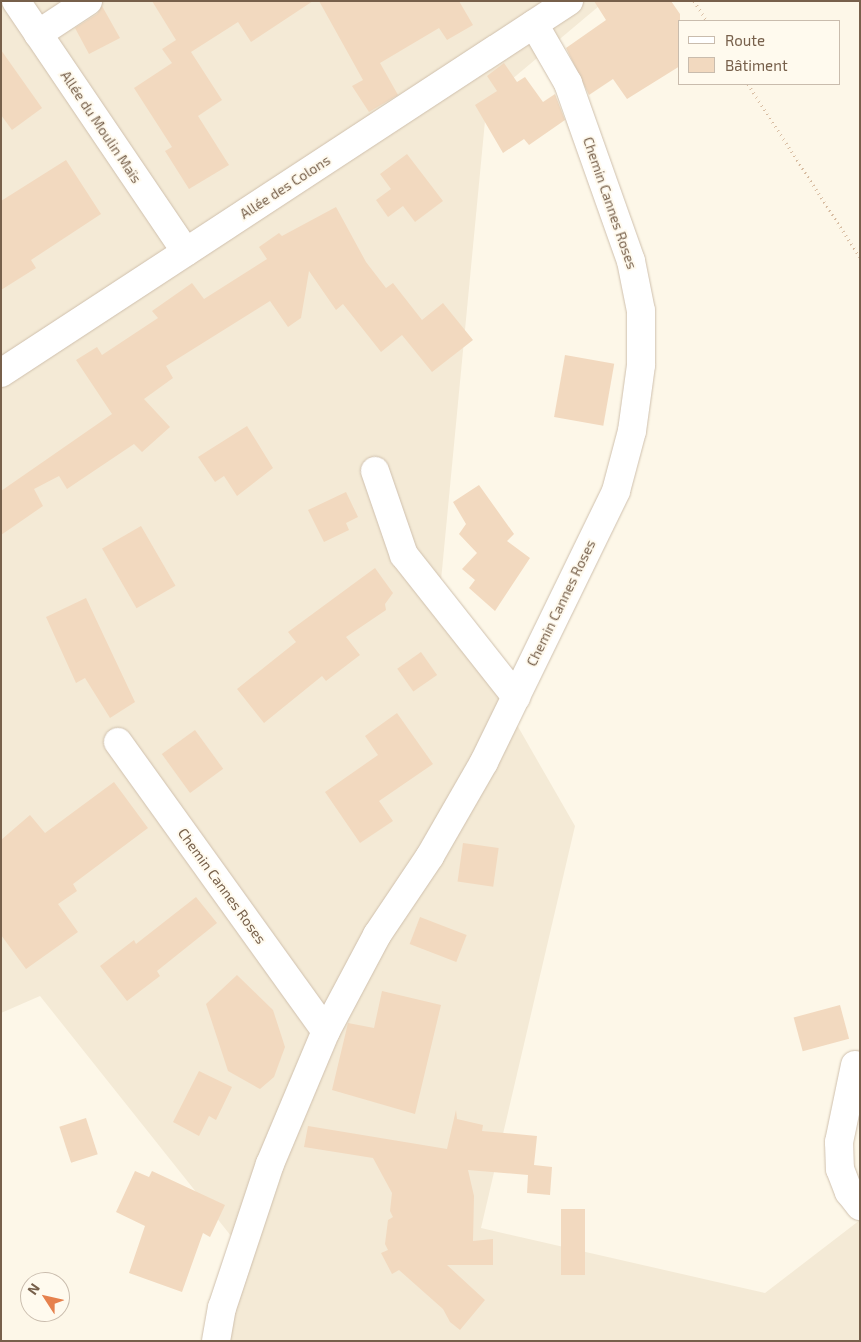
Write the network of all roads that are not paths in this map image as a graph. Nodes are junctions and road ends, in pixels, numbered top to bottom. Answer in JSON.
{"nodes":[{"id":1,"x":16,"y":1,"type":"edge"},
{"id":2,"x":88,"y":1,"type":"edge"},
{"id":3,"x":569,"y":1,"type":"edge"},
{"id":4,"x":534,"y":24,"type":"junction"},
{"id":5,"x":38,"y":34,"type":"junction"},
{"id":6,"x":186,"y":252,"type":"junction"},
{"id":7,"x":1,"y":373,"type":"edge"},
{"id":8,"x":375,"y":471,"type":"dead end"},
{"id":9,"x":516,"y":697,"type":"junction"},
{"id":10,"x":118,"y":742,"type":"dead end"},
{"id":11,"x":326,"y":1031,"type":"junction"},
{"id":12,"x":855,"y":1065,"type":"dead end"},
{"id":13,"x":860,"y":1206,"type":"edge"},
{"id":14,"x":216,"y":1341,"type":"edge"}],
"edges":[{"from":1,"to":5,"type":"street","name":"Allée du Moulin Maïs"},
{"from":2,"to":5,"type":"street"},
{"from":3,"to":4,"type":"street","name":"Allée des Colons"},
{"from":4,"to":6,"type":"street","name":"Allée des Colons"},
{"from":4,"to":9,"type":"street","name":"Chemin Cannes Roses"},
{"from":5,"to":6,"type":"street","name":"Allée du Moulin Maïs"},
{"from":6,"to":7,"type":"street","name":"Allée des Colons"},
{"from":8,"to":9,"type":"street"},
{"from":9,"to":11,"type":"street","name":"Chemin Cannes Roses"},
{"from":10,"to":11,"type":"street","name":"Chemin Cannes Roses"},
{"from":11,"to":14,"type":"street","name":"Chemin Cannes Roses"},
{"from":12,"to":13,"type":"street"}]}
